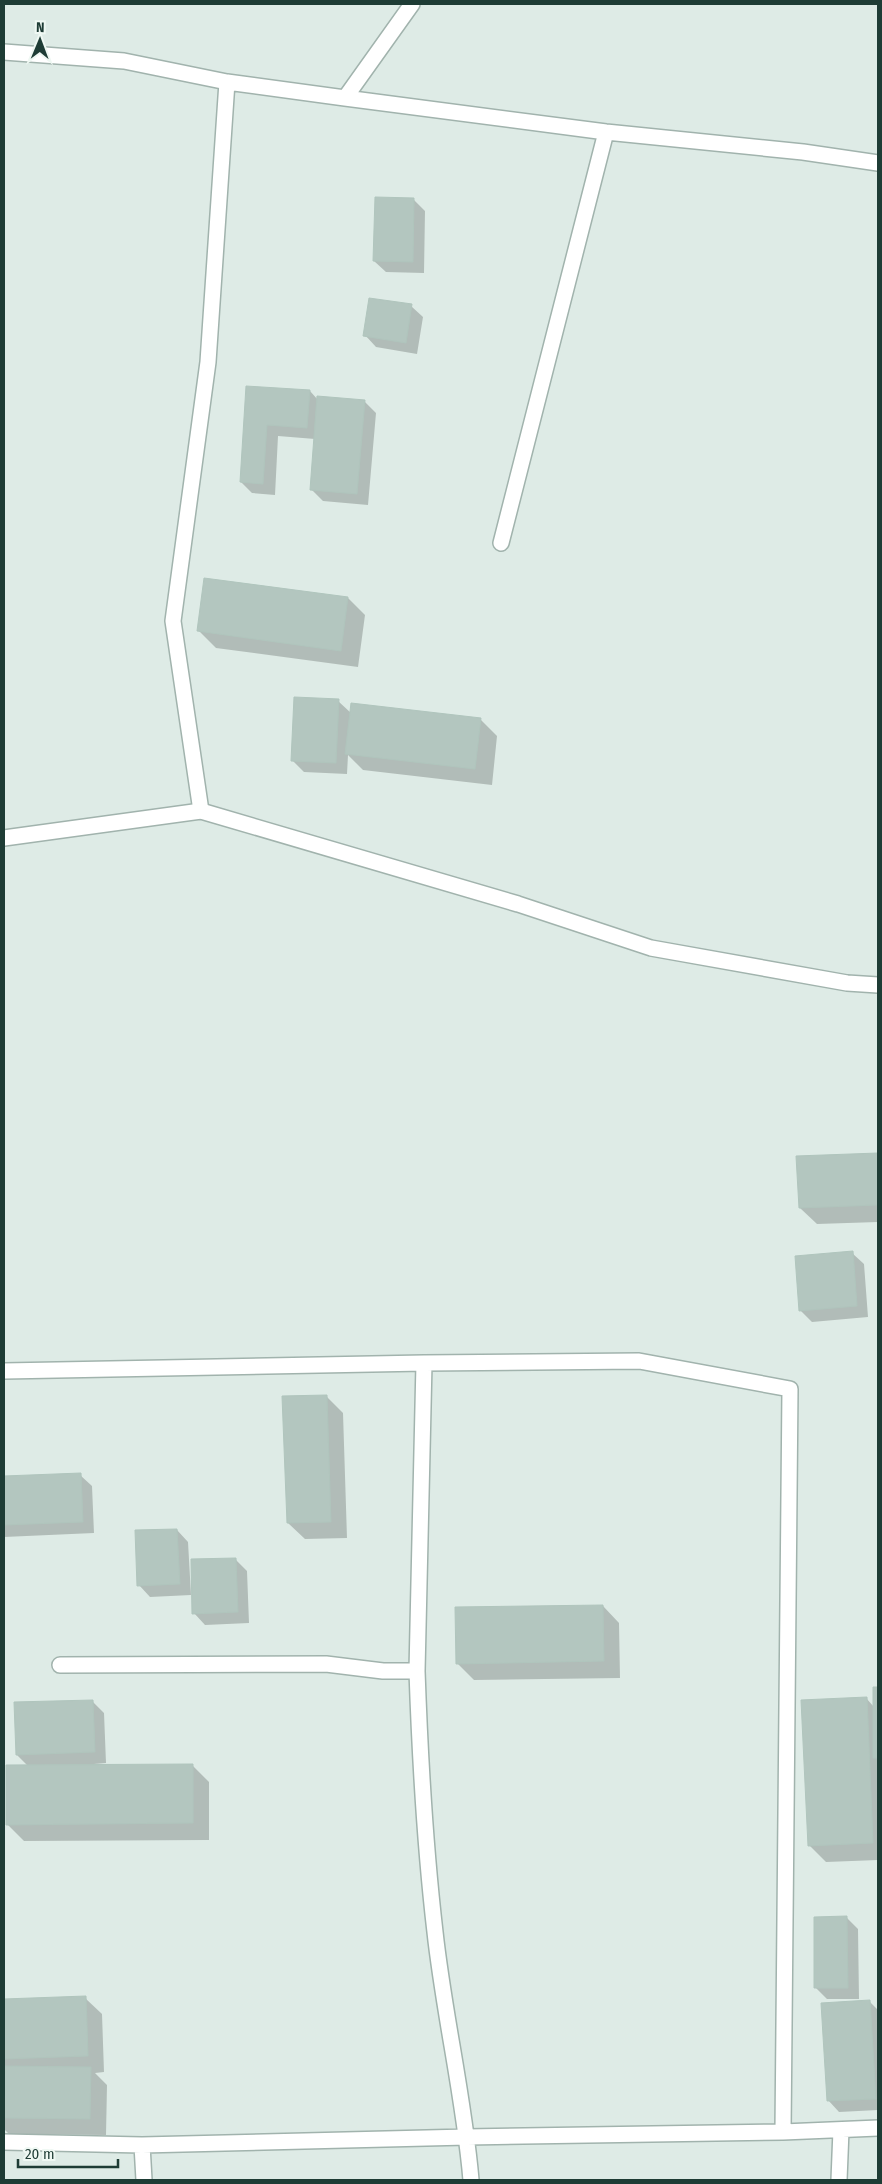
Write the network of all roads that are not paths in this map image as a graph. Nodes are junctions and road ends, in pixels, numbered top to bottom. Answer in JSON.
{"nodes":[{"id":1,"x":412,"y":4,"type":"edge"},
{"id":2,"x":4,"y":52,"type":"edge"},
{"id":3,"x":227,"y":82,"type":"junction"},
{"id":4,"x":345,"y":98,"type":"junction"},
{"id":5,"x":606,"y":132,"type":"junction"},
{"id":6,"x":878,"y":163,"type":"edge"},
{"id":7,"x":501,"y":543,"type":"dead end"},
{"id":8,"x":201,"y":812,"type":"junction"},
{"id":9,"x":4,"y":838,"type":"edge"},
{"id":10,"x":878,"y":985,"type":"edge"},
{"id":11,"x":424,"y":1363,"type":"junction"},
{"id":12,"x":4,"y":1371,"type":"edge"},
{"id":13,"x":60,"y":1665,"type":"dead end"},
{"id":14,"x":417,"y":1671,"type":"junction"},
{"id":15,"x":878,"y":2128,"type":"edge"},
{"id":16,"x":841,"y":2130,"type":"junction"},
{"id":17,"x":783,"y":2132,"type":"junction"},
{"id":18,"x":467,"y":2137,"type":"junction"},
{"id":19,"x":4,"y":2142,"type":"edge"},
{"id":20,"x":142,"y":2145,"type":"junction"},
{"id":21,"x":144,"y":2180,"type":"edge"},
{"id":22,"x":471,"y":2180,"type":"edge"},
{"id":23,"x":839,"y":2180,"type":"edge"}],
"edges":[{"from":1,"to":4,"type":"street"},
{"from":2,"to":3,"type":"street"},
{"from":3,"to":4,"type":"street"},
{"from":3,"to":8,"type":"street"},
{"from":4,"to":5,"type":"street"},
{"from":5,"to":6,"type":"street"},
{"from":5,"to":7,"type":"street"},
{"from":8,"to":9,"type":"street"},
{"from":8,"to":10,"type":"street"},
{"from":11,"to":12,"type":"street"},
{"from":11,"to":14,"type":"street"},
{"from":11,"to":17,"type":"street"},
{"from":13,"to":14,"type":"street"},
{"from":14,"to":18,"type":"street"},
{"from":15,"to":16,"type":"street"},
{"from":16,"to":17,"type":"street"},
{"from":16,"to":23,"type":"street"},
{"from":17,"to":18,"type":"street"},
{"from":18,"to":20,"type":"street"},
{"from":18,"to":22,"type":"street"},
{"from":19,"to":20,"type":"street"},
{"from":20,"to":21,"type":"street"}]}
